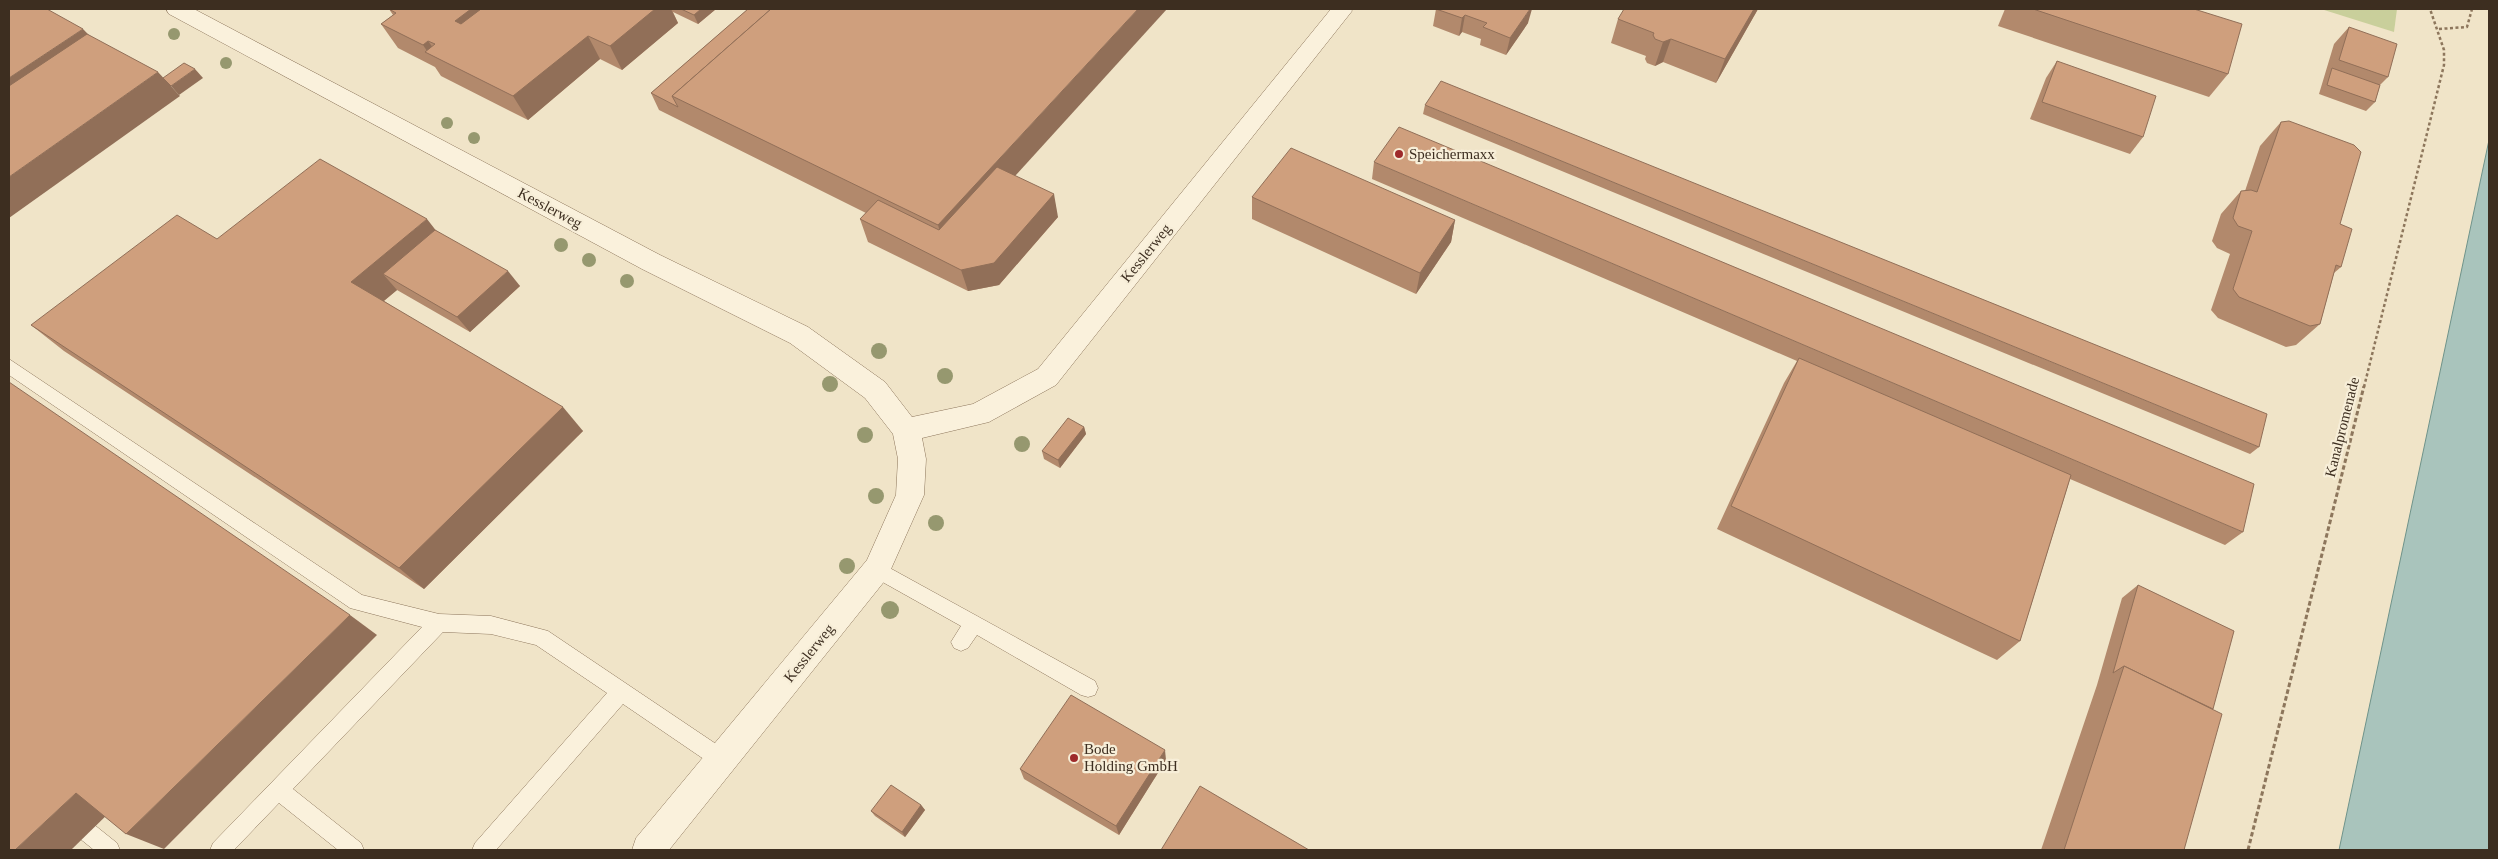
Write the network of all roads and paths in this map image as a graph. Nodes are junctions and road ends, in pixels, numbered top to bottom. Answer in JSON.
{"nodes":[{"id":1,"x":177,"y":9,"type":"edge"},
{"id":2,"x":2430,"y":9,"type":"edge"},
{"id":3,"x":2472,"y":9,"type":"edge"},
{"id":4,"x":1341,"y":11,"type":"dead end"},
{"id":5,"x":2439,"y":29,"type":"junction"},
{"id":6,"x":9,"y":366,"type":"edge"},
{"id":7,"x":906,"y":430,"type":"junction"},
{"id":8,"x":877,"y":569,"type":"junction"},
{"id":9,"x":440,"y":623,"type":"junction"},
{"id":10,"x":974,"y":624,"type":"junction"},
{"id":11,"x":960,"y":642,"type":"dead end"},
{"id":12,"x":1088,"y":688,"type":"dead end"},
{"id":13,"x":621,"y":692,"type":"junction"},
{"id":14,"x":721,"y":759,"type":"junction"},
{"id":15,"x":280,"y":790,"type":"junction"},
{"id":16,"x":55,"y":806,"type":"edge"},
{"id":17,"x":110,"y":850,"type":"edge"},
{"id":18,"x":220,"y":850,"type":"edge"},
{"id":19,"x":354,"y":850,"type":"edge"},
{"id":20,"x":482,"y":850,"type":"edge"},
{"id":21,"x":648,"y":850,"type":"edge"},
{"id":22,"x":2248,"y":850,"type":"edge"}],
"edges":[{"from":1,"to":7,"type":"street","name":"Kesslerweg"},
{"from":2,"to":5,"type":"path","name":"Kanalpromenade"},
{"from":3,"to":5,"type":"path"},
{"from":4,"to":7,"type":"street","name":"Kesslerweg"},
{"from":5,"to":22,"type":"path","name":"Kanalpromenade"},
{"from":6,"to":9,"type":"lane"},
{"from":7,"to":8,"type":"street","name":"Kesslerweg"},
{"from":8,"to":10,"type":"lane"},
{"from":8,"to":14,"type":"street","name":"Kesslerweg"},
{"from":9,"to":13,"type":"lane"},
{"from":9,"to":15,"type":"lane"},
{"from":10,"to":11,"type":"lane"},
{"from":10,"to":12,"type":"lane"},
{"from":13,"to":14,"type":"lane"},
{"from":13,"to":20,"type":"lane"},
{"from":14,"to":21,"type":"street","name":"Kesslerweg"},
{"from":15,"to":18,"type":"lane"},
{"from":15,"to":19,"type":"lane"},
{"from":16,"to":17,"type":"lane"}]}
